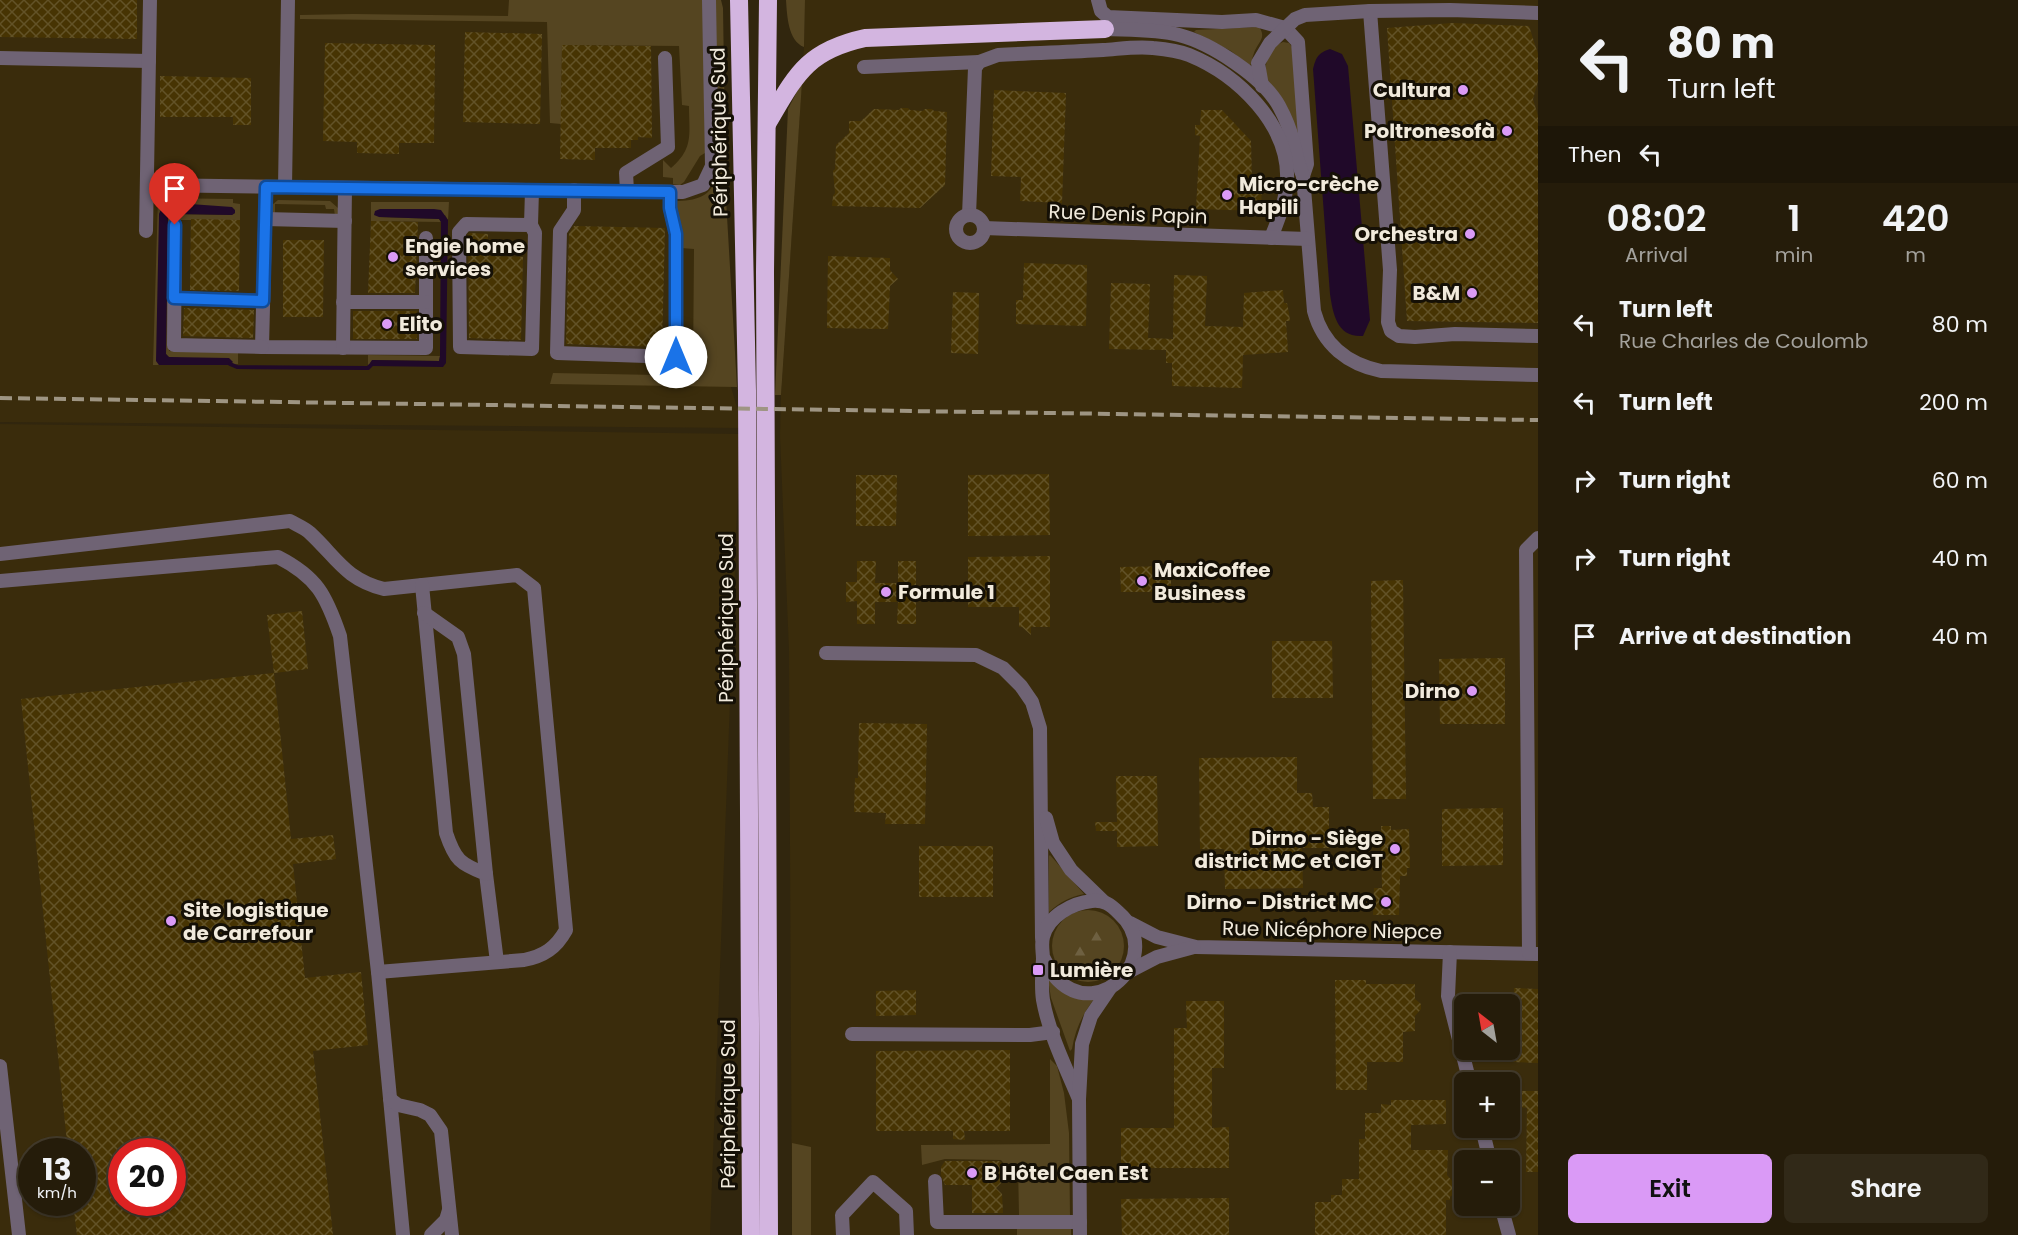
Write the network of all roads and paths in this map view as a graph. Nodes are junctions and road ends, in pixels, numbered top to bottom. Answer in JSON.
{"nodes":[{"id":1,"x":150,"y":0,"type":"edge"},
{"id":2,"x":288,"y":0,"type":"edge"},
{"id":3,"x":709,"y":0,"type":"edge"},
{"id":4,"x":768,"y":0,"type":"edge"},
{"id":5,"x":738,"y":4,"type":"edge"},
{"id":6,"x":1450,"y":5,"type":"edge"},
{"id":7,"x":1370,"y":11,"type":"junction"},
{"id":8,"x":1101,"y":13,"type":"edge"},
{"id":9,"x":1538,"y":13,"type":"edge"},
{"id":10,"x":1285,"y":28,"type":"junction"},
{"id":11,"x":0,"y":58,"type":"edge"},
{"id":12,"x":665,"y":58,"type":"dead end"},
{"id":13,"x":149,"y":61,"type":"junction"},
{"id":14,"x":979,"y":62,"type":"junction"},
{"id":15,"x":864,"y":67,"type":"dead end"},
{"id":16,"x":1262,"y":86,"type":"junction"},
{"id":17,"x":766,"y":126,"type":"junction"},
{"id":18,"x":1303,"y":176,"type":"junction"},
{"id":19,"x":153,"y":185,"type":"junction"},
{"id":20,"x":266,"y":187,"type":"junction"},
{"id":21,"x":285,"y":187,"type":"junction"},
{"id":22,"x":345,"y":188,"type":"junction"},
{"id":23,"x":532,"y":190,"type":"junction"},
{"id":24,"x":574,"y":190,"type":"junction"},
{"id":25,"x":627,"y":191,"type":"junction"},
{"id":26,"x":677,"y":192,"type":"junction"},
{"id":27,"x":969,"y":215,"type":"junction"},
{"id":28,"x":265,"y":219,"type":"junction"},
{"id":29,"x":345,"y":221,"type":"junction"},
{"id":30,"x":175,"y":225,"type":"dead end"},
{"id":31,"x":531,"y":225,"type":"junction"},
{"id":32,"x":984,"y":228,"type":"junction"},
{"id":33,"x":146,"y":231,"type":"dead end"},
{"id":34,"x":426,"y":238,"type":"dead end"},
{"id":35,"x":1271,"y":238,"type":"junction"},
{"id":36,"x":1308,"y":239,"type":"junction"},
{"id":37,"x":174,"y":298,"type":"junction"},
{"id":38,"x":263,"y":301,"type":"junction"},
{"id":39,"x":344,"y":302,"type":"junction"},
{"id":40,"x":425,"y":302,"type":"junction"},
{"id":41,"x":1538,"y":336,"type":"edge"},
{"id":42,"x":262,"y":347,"type":"junction"},
{"id":43,"x":343,"y":348,"type":"junction"},
{"id":44,"x":1538,"y":375,"type":"edge"},
{"id":45,"x":1538,"y":538,"type":"edge"},
{"id":46,"x":0,"y":554,"type":"edge"},
{"id":47,"x":0,"y":581,"type":"edge"},
{"id":48,"x":422,"y":585,"type":"junction"},
{"id":49,"x":424,"y":613,"type":"junction"},
{"id":50,"x":826,"y":653,"type":"dead end"},
{"id":51,"x":1041,"y":802,"type":"junction"},
{"id":52,"x":486,"y":874,"type":"junction"},
{"id":53,"x":1103,"y":901,"type":"junction"},
{"id":54,"x":1130,"y":923,"type":"junction"},
{"id":55,"x":1042,"y":938,"type":"junction"},
{"id":56,"x":1196,"y":946,"type":"junction"},
{"id":57,"x":1450,"y":952,"type":"junction"},
{"id":58,"x":1533,"y":953,"type":"edge"},
{"id":59,"x":1043,"y":957,"type":"junction"},
{"id":60,"x":497,"y":962,"type":"junction"},
{"id":61,"x":378,"y":972,"type":"junction"},
{"id":62,"x":1128,"y":972,"type":"junction"},
{"id":63,"x":1110,"y":988,"type":"junction"},
{"id":64,"x":1053,"y":1032,"type":"junction"},
{"id":65,"x":852,"y":1034,"type":"dead end"},
{"id":66,"x":0,"y":1066,"type":"edge"},
{"id":67,"x":1467,"y":1072,"type":"edge"},
{"id":68,"x":390,"y":1099,"type":"junction"},
{"id":69,"x":1079,"y":1100,"type":"junction"},
{"id":70,"x":935,"y":1181,"type":"dead end"},
{"id":71,"x":449,"y":1210,"type":"junction"},
{"id":72,"x":1504,"y":1216,"type":"edge"},
{"id":73,"x":1080,"y":1229,"type":"edge"},
{"id":74,"x":19,"y":1235,"type":"edge"},
{"id":75,"x":404,"y":1235,"type":"edge"},
{"id":76,"x":431,"y":1235,"type":"edge"},
{"id":77,"x":452,"y":1235,"type":"edge"},
{"id":78,"x":751,"y":1235,"type":"edge"},
{"id":79,"x":769,"y":1235,"type":"edge"},
{"id":80,"x":843,"y":1235,"type":"edge"},
{"id":81,"x":908,"y":1235,"type":"edge"},
{"id":82,"x":1509,"y":1235,"type":"edge"}],
"edges":[{"from":1,"to":13,"type":"street"},
{"from":2,"to":21,"type":"street"},
{"from":3,"to":26,"type":"street"},
{"from":4,"to":17,"type":"highway","name":"Périphérique Sud"},
{"from":5,"to":78,"type":"highway","name":"Périphérique Sud"},
{"from":6,"to":7,"type":"street"},
{"from":6,"to":9,"type":"street"},
{"from":7,"to":10,"type":"street"},
{"from":7,"to":41,"type":"street"},
{"from":8,"to":10,"type":"street"},
{"from":8,"to":16,"type":"street"},
{"from":8,"to":17,"type":"highway"},
{"from":10,"to":16,"type":"street"},
{"from":10,"to":18,"type":"street"},
{"from":11,"to":13,"type":"street"},
{"from":12,"to":25,"type":"street"},
{"from":13,"to":19,"type":"street"},
{"from":14,"to":15,"type":"street"},
{"from":14,"to":27,"type":"street"},
{"from":14,"to":35,"type":"street"},
{"from":16,"to":18,"type":"street"},
{"from":17,"to":79,"type":"highway","name":"Périphérique Sud"},
{"from":18,"to":36,"type":"street"},
{"from":19,"to":20,"type":"street"},
{"from":19,"to":33,"type":"street"},
{"from":20,"to":21,"type":"street"},
{"from":20,"to":28,"type":"street"},
{"from":21,"to":22,"type":"street"},
{"from":22,"to":23,"type":"street"},
{"from":22,"to":29,"type":"street"},
{"from":23,"to":24,"type":"street"},
{"from":23,"to":31,"type":"street"},
{"from":24,"to":25,"type":"street"},
{"from":24,"to":26,"type":"street"},
{"from":25,"to":26,"type":"street"},
{"from":27,"to":32,"type":"street"},
{"from":27,"to":32,"type":"street"},
{"from":28,"to":29,"type":"street"},
{"from":28,"to":38,"type":"street"},
{"from":29,"to":39,"type":"street"},
{"from":30,"to":37,"type":"street"},
{"from":31,"to":31,"type":"street"},
{"from":32,"to":35,"type":"street","name":"Rue Denis Papin"},
{"from":34,"to":40,"type":"street"},
{"from":35,"to":36,"type":"street","name":"Rue Denis Papin"},
{"from":36,"to":44,"type":"street"},
{"from":37,"to":38,"type":"street"},
{"from":37,"to":42,"type":"street"},
{"from":38,"to":42,"type":"street"},
{"from":39,"to":40,"type":"street"},
{"from":39,"to":43,"type":"street"},
{"from":40,"to":43,"type":"street"},
{"from":42,"to":43,"type":"street"},
{"from":45,"to":58,"type":"street"},
{"from":46,"to":48,"type":"street"},
{"from":47,"to":61,"type":"street"},
{"from":48,"to":49,"type":"street"},
{"from":48,"to":60,"type":"street"},
{"from":49,"to":52,"type":"street"},
{"from":49,"to":52,"type":"street"},
{"from":50,"to":51,"type":"street"},
{"from":51,"to":53,"type":"street"},
{"from":51,"to":55,"type":"street"},
{"from":52,"to":60,"type":"street"},
{"from":53,"to":54,"type":"street"},
{"from":53,"to":55,"type":"street"},
{"from":54,"to":56,"type":"street","name":"Rue Nicéphore Niepce"},
{"from":54,"to":62,"type":"street"},
{"from":55,"to":59,"type":"street"},
{"from":56,"to":57,"type":"street","name":"Rue Nicéphore Niepce"},
{"from":56,"to":62,"type":"street"},
{"from":57,"to":58,"type":"street","name":"Rue Nicéphore Niepce"},
{"from":57,"to":67,"type":"street"},
{"from":59,"to":63,"type":"street"},
{"from":59,"to":64,"type":"street"},
{"from":60,"to":61,"type":"street"},
{"from":61,"to":68,"type":"street"},
{"from":62,"to":63,"type":"street"},
{"from":63,"to":69,"type":"street"},
{"from":64,"to":65,"type":"street"},
{"from":64,"to":69,"type":"street"},
{"from":66,"to":74,"type":"street"},
{"from":68,"to":71,"type":"street"},
{"from":68,"to":75,"type":"street"},
{"from":69,"to":73,"type":"street"},
{"from":70,"to":73,"type":"street"},
{"from":71,"to":76,"type":"street"},
{"from":71,"to":77,"type":"street"},
{"from":72,"to":82,"type":"street"},
{"from":80,"to":81,"type":"street"}]}
